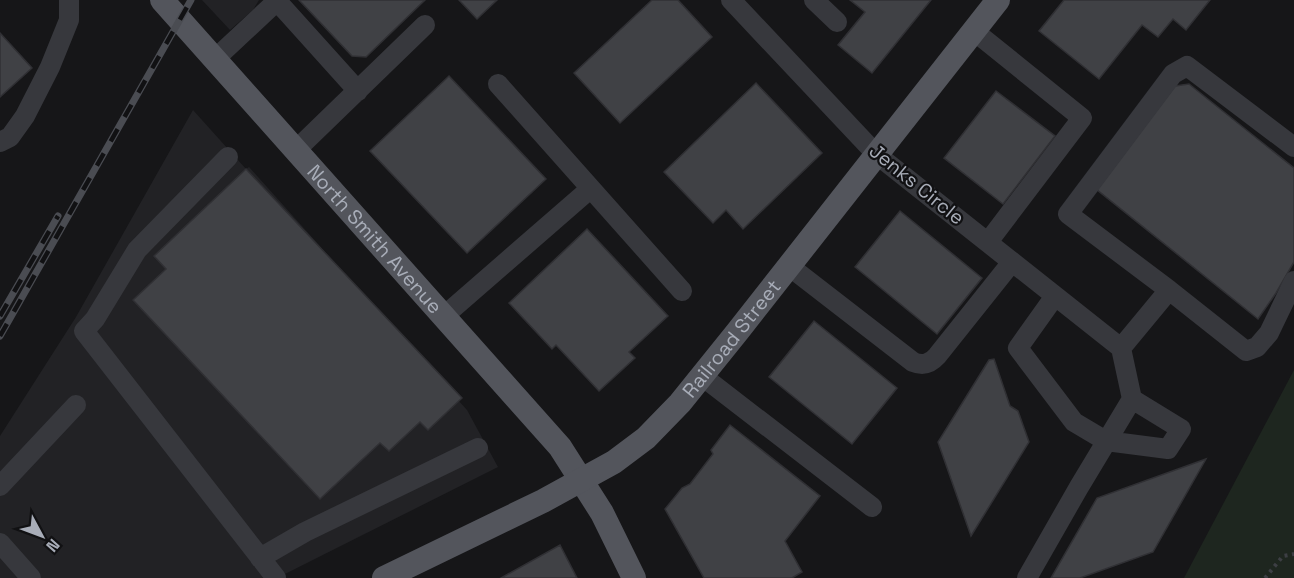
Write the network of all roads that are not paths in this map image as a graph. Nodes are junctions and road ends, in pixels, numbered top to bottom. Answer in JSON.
{"nodes":[{"id":1,"x":69,"y":0,"type":"edge"},
{"id":2,"x":162,"y":0,"type":"edge"},
{"id":3,"x":732,"y":0,"type":"edge"},
{"id":4,"x":814,"y":0,"type":"edge"},
{"id":5,"x":998,"y":0,"type":"edge"},
{"id":6,"x":837,"y":22,"type":"dead end"},
{"id":7,"x":424,"y":25,"type":"dead end"},
{"id":8,"x":974,"y":31,"type":"junction"},
{"id":9,"x":215,"y":59,"type":"junction"},
{"id":10,"x":498,"y":84,"type":"dead end"},
{"id":11,"x":358,"y":91,"type":"junction"},
{"id":12,"x":0,"y":142,"type":"edge"},
{"id":13,"x":1294,"y":147,"type":"edge"},
{"id":14,"x":296,"y":150,"type":"junction"},
{"id":15,"x":876,"y":154,"type":"junction"},
{"id":16,"x":228,"y":157,"type":"dead end"},
{"id":17,"x":590,"y":189,"type":"junction"},
{"id":18,"x":988,"y":242,"type":"junction"},
{"id":19,"x":1012,"y":261,"type":"junction"},
{"id":20,"x":789,"y":266,"type":"junction"},
{"id":21,"x":1294,"y":281,"type":"edge"},
{"id":22,"x":1169,"y":290,"type":"junction"},
{"id":23,"x":682,"y":291,"type":"dead end"},
{"id":24,"x":1056,"y":296,"type":"junction"},
{"id":25,"x":444,"y":316,"type":"junction"},
{"id":26,"x":1121,"y":348,"type":"junction"},
{"id":27,"x":702,"y":376,"type":"junction"},
{"id":28,"x":1132,"y":399,"type":"junction"},
{"id":29,"x":76,"y":405,"type":"dead end"},
{"id":30,"x":1106,"y":441,"type":"junction"},
{"id":31,"x":478,"y":448,"type":"dead end"},
{"id":32,"x":581,"y":480,"type":"junction"},
{"id":33,"x":0,"y":486,"type":"edge"},
{"id":34,"x":872,"y":507,"type":"dead end"},
{"id":35,"x":0,"y":543,"type":"edge"},
{"id":36,"x":260,"y":558,"type":"junction"},
{"id":37,"x":31,"y":578,"type":"edge"},
{"id":38,"x":276,"y":578,"type":"edge"},
{"id":39,"x":384,"y":578,"type":"edge"},
{"id":40,"x":634,"y":578,"type":"edge"},
{"id":41,"x":1027,"y":578,"type":"edge"}],
"edges":[{"from":1,"to":12,"type":"street"},
{"from":2,"to":9,"type":"main road","name":"North Smith Avenue"},
{"from":3,"to":15,"type":"street","name":"Jenks Circle"},
{"from":4,"to":6,"type":"street"},
{"from":5,"to":8,"type":"main road","name":"Railroad Street"},
{"from":7,"to":11,"type":"street"},
{"from":8,"to":15,"type":"main road","name":"Railroad Street"},
{"from":8,"to":18,"type":"street"},
{"from":9,"to":11,"type":"street"},
{"from":9,"to":14,"type":"main road","name":"North Smith Avenue"},
{"from":10,"to":17,"type":"street"},
{"from":11,"to":14,"type":"street"},
{"from":13,"to":22,"type":"street"},
{"from":14,"to":25,"type":"main road","name":"North Smith Avenue"},
{"from":15,"to":18,"type":"street","name":"Jenks Circle"},
{"from":15,"to":20,"type":"main road","name":"Railroad Street"},
{"from":16,"to":36,"type":"street"},
{"from":17,"to":23,"type":"street"},
{"from":17,"to":25,"type":"street"},
{"from":18,"to":19,"type":"street","name":"Jenks Circle"},
{"from":19,"to":20,"type":"street"},
{"from":19,"to":24,"type":"street","name":"Jenks Circle"},
{"from":20,"to":27,"type":"main road","name":"Railroad Street"},
{"from":21,"to":22,"type":"street"},
{"from":22,"to":26,"type":"street"},
{"from":24,"to":26,"type":"street","name":"Jenks Circle"},
{"from":24,"to":30,"type":"street"},
{"from":25,"to":32,"type":"main road","name":"North Smith Avenue"},
{"from":26,"to":28,"type":"street"},
{"from":27,"to":32,"type":"main road","name":"Railroad Street"},
{"from":27,"to":34,"type":"street"},
{"from":28,"to":30,"type":"street"},
{"from":28,"to":30,"type":"street"},
{"from":29,"to":33,"type":"street"},
{"from":30,"to":41,"type":"street"},
{"from":31,"to":36,"type":"street"},
{"from":32,"to":39,"type":"main road","name":"Railroad Street"},
{"from":32,"to":40,"type":"main road","name":"North Smith Avenue"},
{"from":35,"to":37,"type":"street"},
{"from":36,"to":38,"type":"street"}]}
